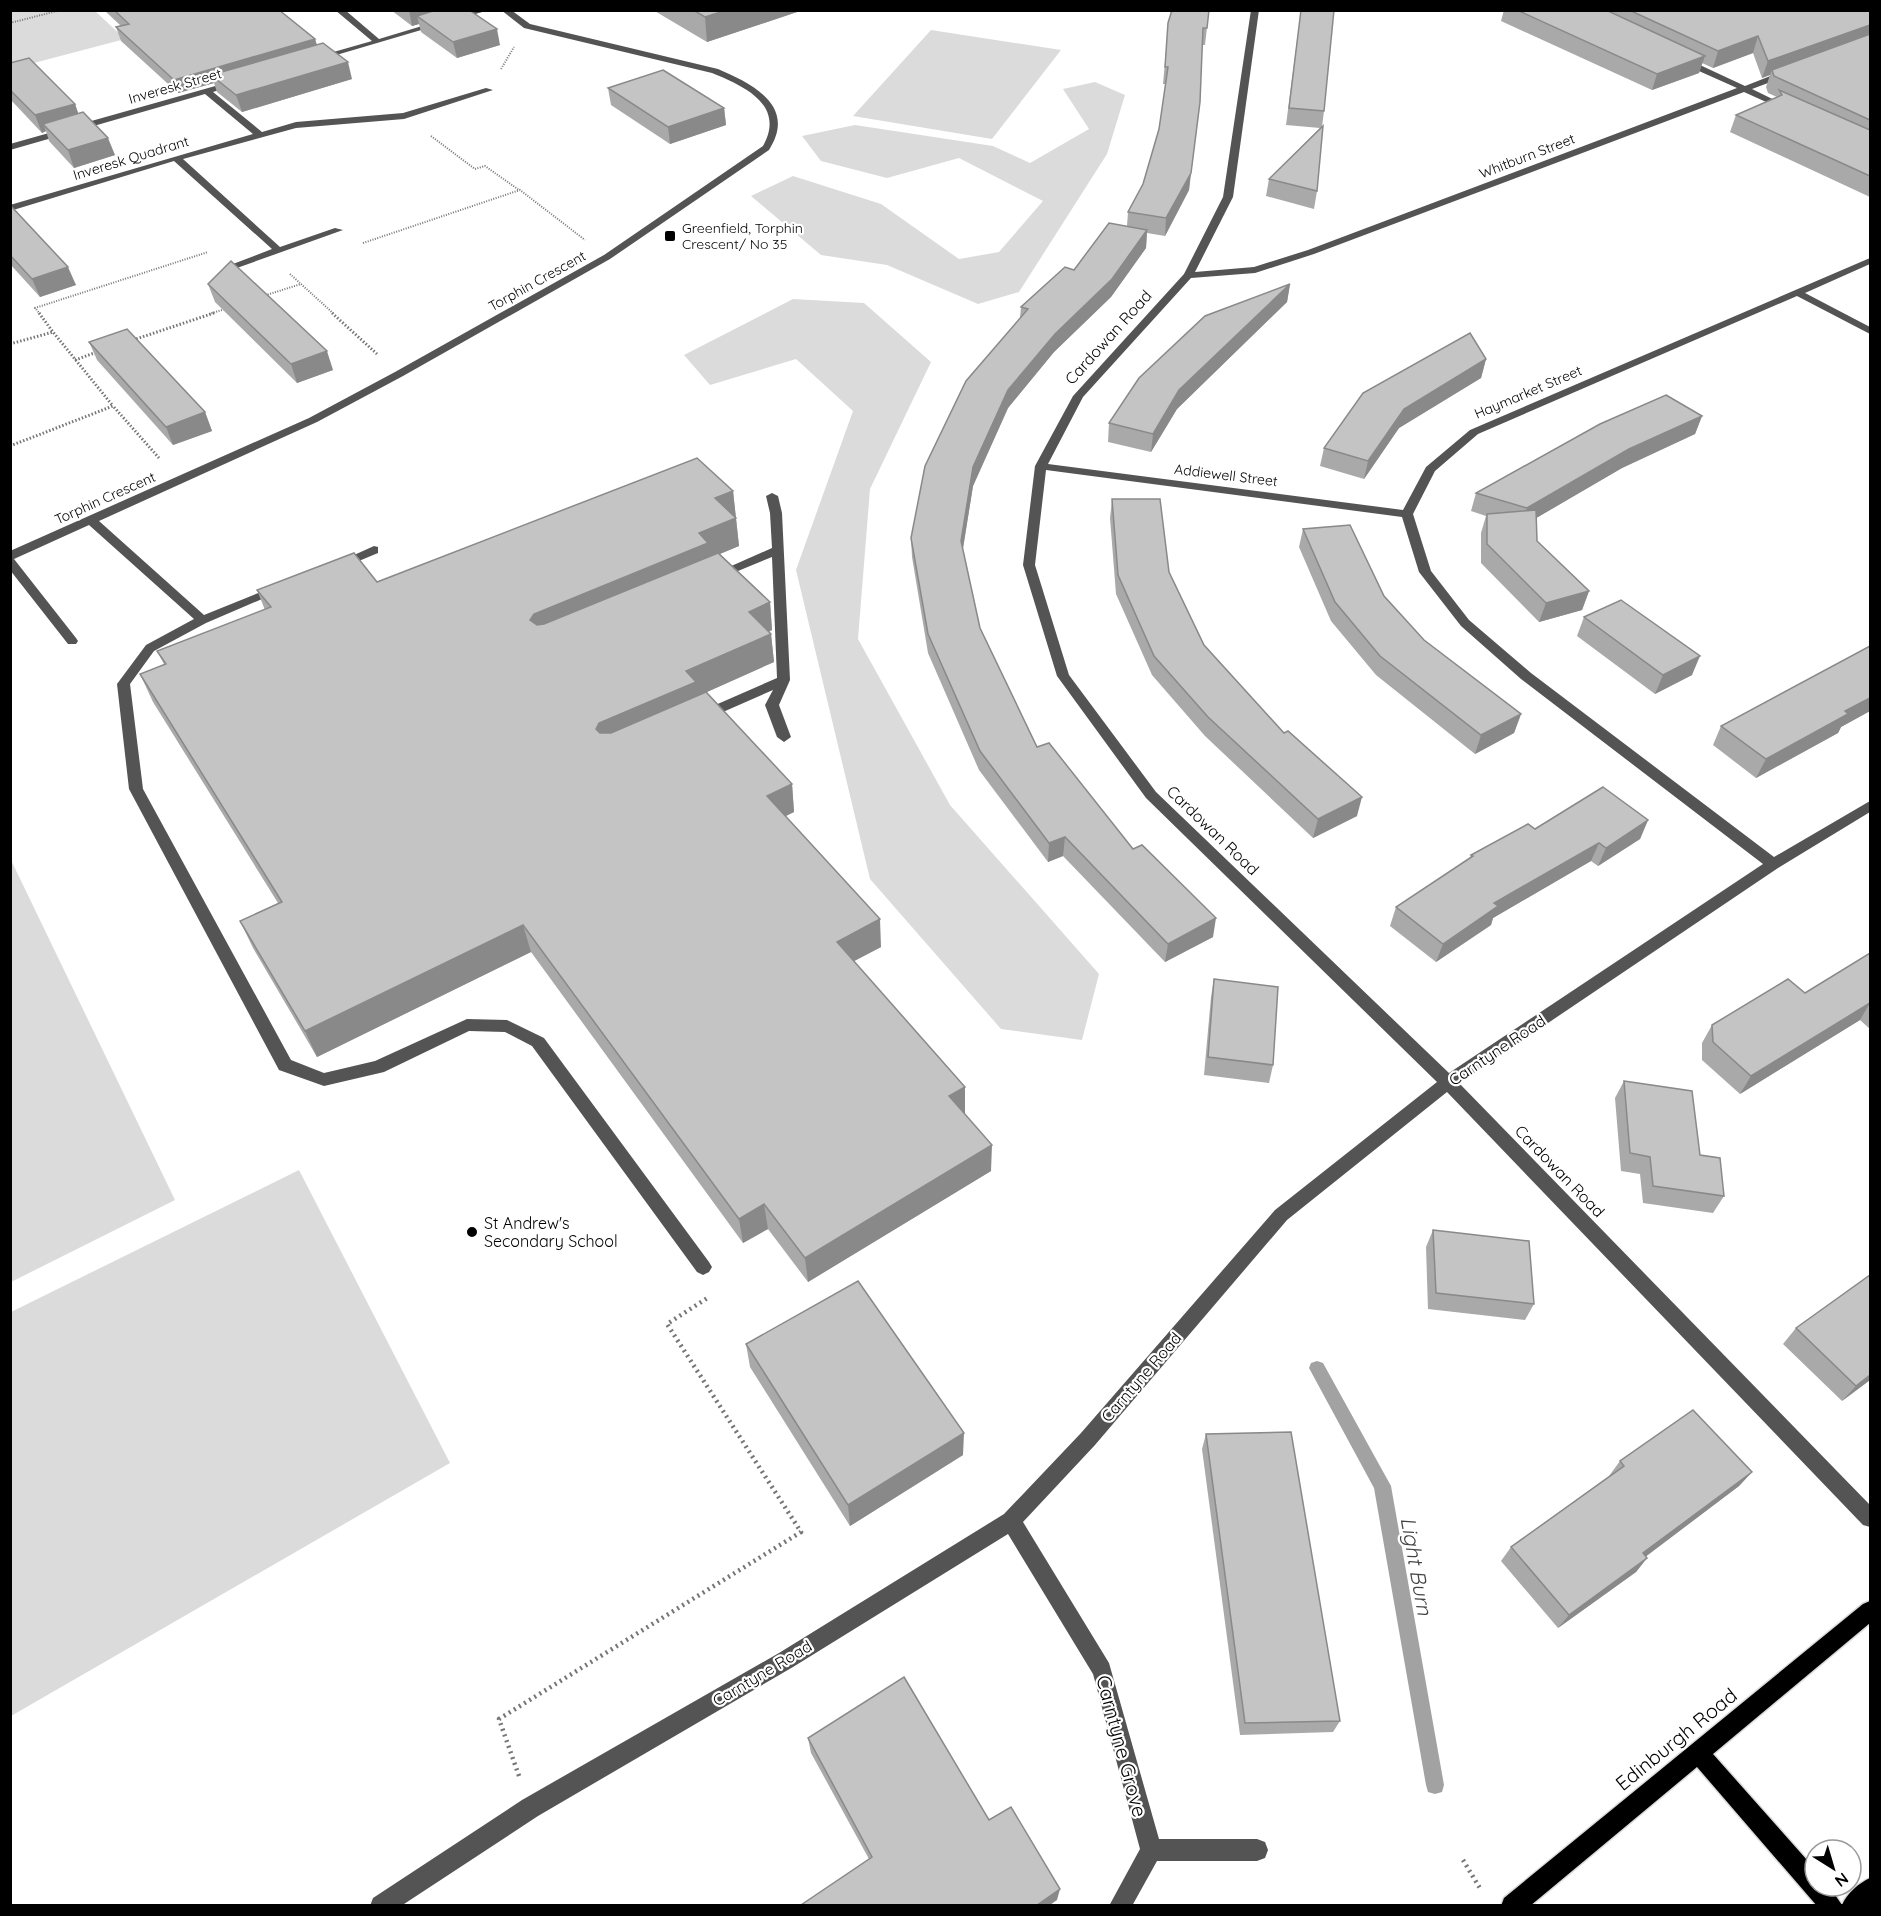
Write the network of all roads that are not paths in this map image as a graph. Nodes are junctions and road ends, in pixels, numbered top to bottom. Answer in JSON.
{"nodes":[{"id":1,"x":339,"y":10,"type":"edge"},
{"id":2,"x":485,"y":10,"type":"edge"},
{"id":3,"x":505,"y":10,"type":"edge"},
{"id":4,"x":1255,"y":10,"type":"edge"},
{"id":5,"x":378,"y":42,"type":"junction"},
{"id":6,"x":1670,"y":54,"type":"edge"},
{"id":7,"x":309,"y":62,"type":"edge"},
{"id":8,"x":1795,"y":70,"type":"edge"},
{"id":9,"x":241,"y":81,"type":"edge"},
{"id":10,"x":1745,"y":88,"type":"junction"},
{"id":11,"x":489,"y":90,"type":"road end"},
{"id":12,"x":206,"y":91,"type":"junction"},
{"id":13,"x":1797,"y":113,"type":"edge"},
{"id":14,"x":259,"y":134,"type":"junction"},
{"id":15,"x":10,"y":147,"type":"edge"},
{"id":16,"x":176,"y":158,"type":"junction"},
{"id":17,"x":10,"y":208,"type":"edge"},
{"id":18,"x":338,"y":230,"type":"dead end"},
{"id":19,"x":279,"y":250,"type":"junction"},
{"id":20,"x":1870,"y":261,"type":"edge"},
{"id":21,"x":230,"y":267,"type":"edge"},
{"id":22,"x":1188,"y":275,"type":"junction"},
{"id":23,"x":1798,"y":293,"type":"junction"},
{"id":24,"x":1870,"y":332,"type":"edge"},
{"id":25,"x":1041,"y":466,"type":"junction"},
{"id":26,"x":772,"y":496,"type":"dead end"},
{"id":27,"x":1407,"y":513,"type":"junction"},
{"id":28,"x":91,"y":520,"type":"junction"},
{"id":29,"x":374,"y":550,"type":"dead end"},
{"id":30,"x":778,"y":550,"type":"junction"},
{"id":31,"x":10,"y":556,"type":"edge"},
{"id":32,"x":10,"y":561,"type":"edge"},
{"id":33,"x":331,"y":567,"type":"edge"},
{"id":34,"x":704,"y":581,"type":"edge"},
{"id":35,"x":288,"y":585,"type":"edge"},
{"id":36,"x":202,"y":620,"type":"junction"},
{"id":37,"x":72,"y":640,"type":"dead end"},
{"id":38,"x":784,"y":680,"type":"junction"},
{"id":39,"x":687,"y":723,"type":"edge"},
{"id":40,"x":784,"y":737,"type":"dead end"},
{"id":41,"x":1870,"y":806,"type":"edge"},
{"id":42,"x":1773,"y":864,"type":"junction"},
{"id":43,"x":1448,"y":1082,"type":"junction"},
{"id":44,"x":703,"y":1266,"type":"road end"},
{"id":45,"x":1870,"y":1518,"type":"edge"},
{"id":46,"x":1011,"y":1521,"type":"junction"},
{"id":47,"x":1870,"y":1611,"type":"edge"},
{"id":48,"x":1698,"y":1752,"type":"junction"},
{"id":49,"x":1150,"y":1850,"type":"junction"},
{"id":50,"x":1257,"y":1850,"type":"dead end"},
{"id":51,"x":1803,"y":1872,"type":"edge"},
{"id":52,"x":1870,"y":1890,"type":"edge"},
{"id":53,"x":381,"y":1905,"type":"edge"},
{"id":54,"x":1120,"y":1905,"type":"edge"},
{"id":55,"x":1512,"y":1905,"type":"edge"},
{"id":56,"x":1853,"y":1905,"type":"edge"}],
"edges":[{"from":1,"to":5,"type":"street"},
{"from":2,"to":5,"type":"street"},
{"from":3,"to":28,"type":"street","name":"Torphin Crescent"},
{"from":4,"to":22,"type":"street","name":"Cardowan Road"},
{"from":5,"to":7,"type":"street"},
{"from":6,"to":10,"type":"street"},
{"from":8,"to":10,"type":"street","name":"Whitburn Street"},
{"from":9,"to":12,"type":"street","name":"Inveresk Street"},
{"from":10,"to":13,"type":"street"},
{"from":10,"to":22,"type":"street","name":"Whitburn Street"},
{"from":11,"to":14,"type":"street","name":"Inveresk Quadrant"},
{"from":12,"to":14,"type":"street"},
{"from":12,"to":15,"type":"street","name":"Inveresk Street"},
{"from":14,"to":16,"type":"street","name":"Inveresk Quadrant"},
{"from":16,"to":17,"type":"street","name":"Inveresk Quadrant"},
{"from":16,"to":19,"type":"street"},
{"from":18,"to":19,"type":"street"},
{"from":19,"to":21,"type":"street"},
{"from":20,"to":23,"type":"street","name":"Haymarket Street"},
{"from":22,"to":25,"type":"street","name":"Cardowan Road"},
{"from":23,"to":24,"type":"street"},
{"from":23,"to":27,"type":"street","name":"Haymarket Street"},
{"from":25,"to":27,"type":"street","name":"Addiewell Street"},
{"from":25,"to":43,"type":"street","name":"Cardowan Road"},
{"from":26,"to":30,"type":"street"},
{"from":27,"to":42,"type":"street"},
{"from":28,"to":31,"type":"street","name":"Torphin Crescent"},
{"from":28,"to":36,"type":"street"},
{"from":29,"to":33,"type":"street"},
{"from":30,"to":34,"type":"street"},
{"from":30,"to":38,"type":"street"},
{"from":32,"to":37,"type":"street"},
{"from":35,"to":36,"type":"street"},
{"from":36,"to":44,"type":"street"},
{"from":38,"to":39,"type":"street"},
{"from":38,"to":40,"type":"street"},
{"from":41,"to":42,"type":"street","name":"Carntyne Road"},
{"from":42,"to":43,"type":"street","name":"Carntyne Road"},
{"from":43,"to":45,"type":"street","name":"Cardowan Road"},
{"from":43,"to":46,"type":"street","name":"Carntyne Road"},
{"from":46,"to":49,"type":"street","name":"Carntyne Grove"},
{"from":46,"to":53,"type":"street","name":"Carntyne Road"},
{"from":47,"to":48,"type":"main road","name":"Edinburgh Road"},
{"from":48,"to":51,"type":"main road"},
{"from":48,"to":55,"type":"main road","name":"Edinburgh Road"},
{"from":49,"to":50,"type":"street"},
{"from":49,"to":54,"type":"street"},
{"from":52,"to":56,"type":"main road"}]}
